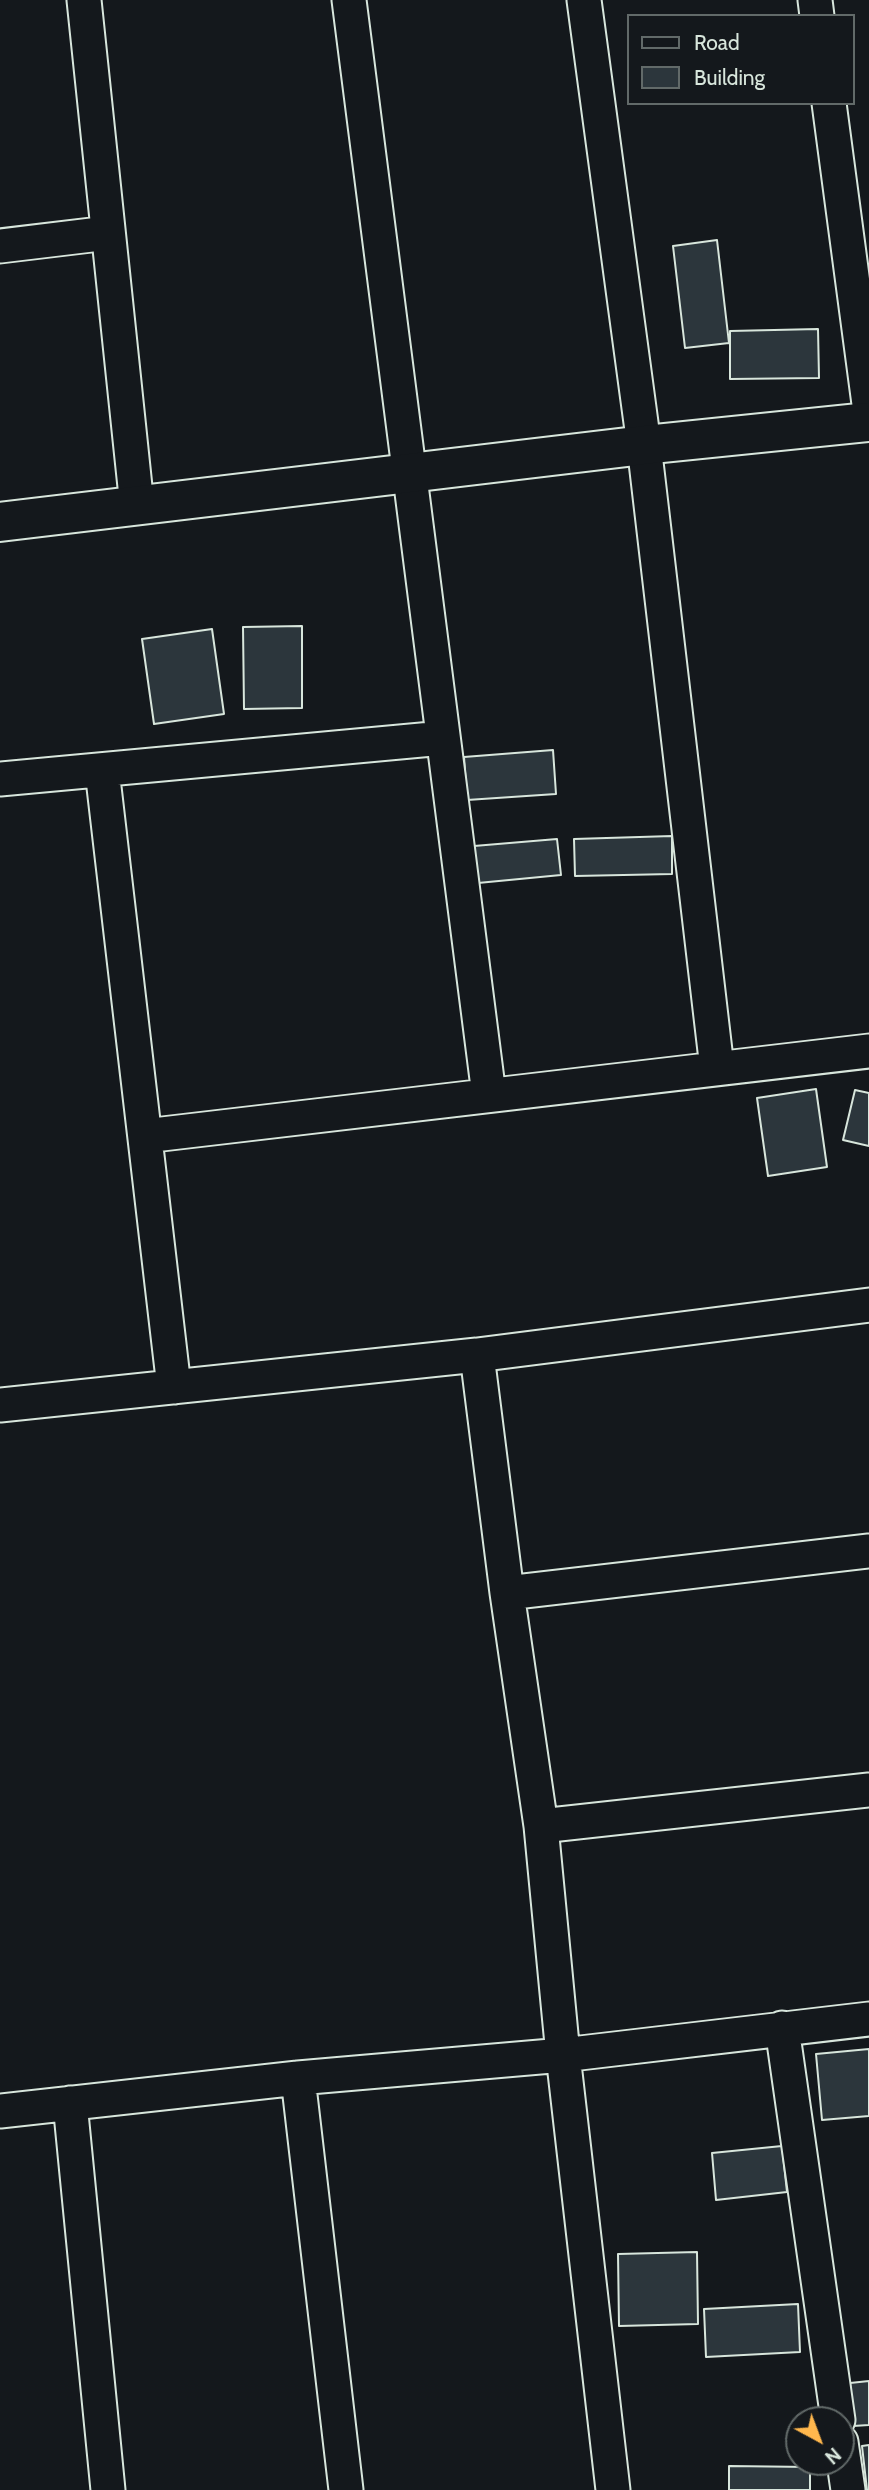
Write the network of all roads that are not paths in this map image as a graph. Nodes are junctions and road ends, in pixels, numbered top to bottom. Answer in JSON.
{"nodes":[{"id":1,"x":84,"y":0,"type":"edge"},
{"id":2,"x":349,"y":0,"type":"edge"},
{"id":3,"x":584,"y":0,"type":"edge"},
{"id":4,"x":829,"y":105,"type":"edge"},
{"id":5,"x":108,"y":233,"type":"junction"},
{"id":6,"x":0,"y":246,"type":"edge"},
{"id":7,"x":869,"y":404,"type":"edge"},
{"id":8,"x":869,"y":422,"type":"edge"},
{"id":9,"x":644,"y":444,"type":"junction"},
{"id":10,"x":409,"y":472,"type":"junction"},
{"id":11,"x":137,"y":506,"type":"junction"},
{"id":12,"x":0,"y":522,"type":"edge"},
{"id":13,"x":443,"y":738,"type":"junction"},
{"id":14,"x":102,"y":770,"type":"junction"},
{"id":15,"x":0,"y":779,"type":"edge"},
{"id":16,"x":869,"y":1051,"type":"edge"},
{"id":17,"x":717,"y":1068,"type":"junction"},
{"id":18,"x":489,"y":1095,"type":"junction"},
{"id":19,"x":145,"y":1136,"type":"junction"},
{"id":20,"x":869,"y":1306,"type":"edge"},
{"id":21,"x":477,"y":1355,"type":"junction"},
{"id":22,"x":174,"y":1387,"type":"junction"},
{"id":23,"x":0,"y":1405,"type":"edge"},
{"id":24,"x":869,"y":1551,"type":"edge"},
{"id":25,"x":507,"y":1593,"type":"junction"},
{"id":26,"x":869,"y":1790,"type":"edge"},
{"id":27,"x":541,"y":1826,"type":"junction"},
{"id":28,"x":869,"y":2019,"type":"edge"},
{"id":29,"x":782,"y":2028,"type":"junction"},
{"id":30,"x":563,"y":2055,"type":"junction"},
{"id":31,"x":298,"y":2078,"type":"junction"},
{"id":32,"x":71,"y":2103,"type":"junction"},
{"id":33,"x":0,"y":2111,"type":"edge"},
{"id":34,"x":836,"y":2406,"type":"edge"},
{"id":35,"x":108,"y":2490,"type":"edge"},
{"id":36,"x":346,"y":2490,"type":"edge"},
{"id":37,"x":613,"y":2490,"type":"edge"}],
"edges":[{"from":1,"to":5,"type":"street"},
{"from":2,"to":10,"type":"street"},
{"from":3,"to":9,"type":"street"},
{"from":4,"to":7,"type":"street"},
{"from":5,"to":6,"type":"street"},
{"from":5,"to":11,"type":"street"},
{"from":8,"to":9,"type":"street"},
{"from":9,"to":10,"type":"street"},
{"from":9,"to":17,"type":"street"},
{"from":10,"to":11,"type":"street"},
{"from":10,"to":13,"type":"street"},
{"from":11,"to":12,"type":"street"},
{"from":13,"to":14,"type":"street"},
{"from":13,"to":18,"type":"street"},
{"from":14,"to":15,"type":"street"},
{"from":14,"to":19,"type":"street"},
{"from":16,"to":17,"type":"street"},
{"from":17,"to":18,"type":"street"},
{"from":18,"to":19,"type":"street"},
{"from":19,"to":22,"type":"street"},
{"from":20,"to":21,"type":"street"},
{"from":21,"to":22,"type":"street"},
{"from":21,"to":25,"type":"street"},
{"from":22,"to":23,"type":"street"},
{"from":24,"to":25,"type":"street"},
{"from":25,"to":27,"type":"street"},
{"from":26,"to":27,"type":"street"},
{"from":27,"to":30,"type":"street"},
{"from":28,"to":29,"type":"street"},
{"from":29,"to":30,"type":"street"},
{"from":29,"to":34,"type":"street"},
{"from":30,"to":31,"type":"street"},
{"from":30,"to":37,"type":"street"},
{"from":31,"to":32,"type":"street"},
{"from":31,"to":36,"type":"street"},
{"from":32,"to":33,"type":"street"},
{"from":32,"to":35,"type":"street"}]}
